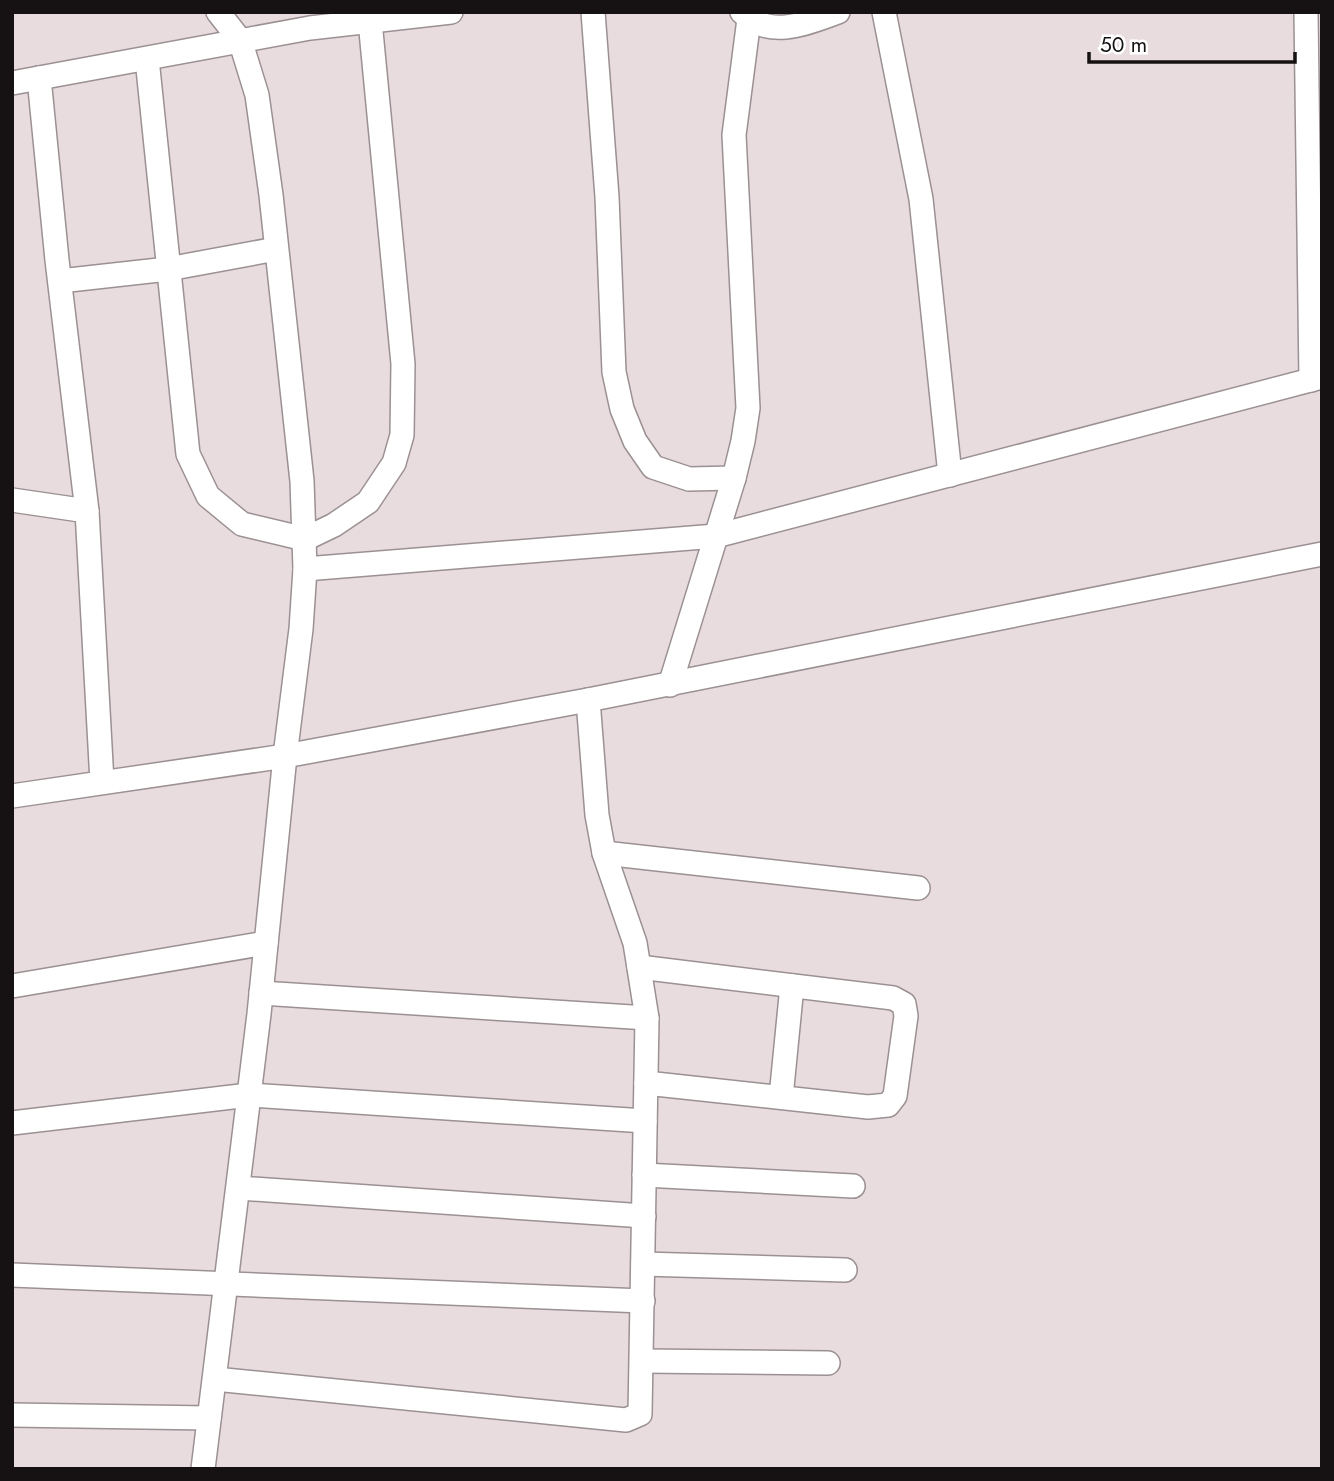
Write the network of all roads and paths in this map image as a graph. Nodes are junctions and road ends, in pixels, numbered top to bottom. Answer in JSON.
{"nodes":[{"id":1,"x":218,"y":12,"type":"edge"},
{"id":2,"x":451,"y":12,"type":"edge"},
{"id":3,"x":593,"y":12,"type":"edge"},
{"id":4,"x":838,"y":12,"type":"edge"},
{"id":5,"x":884,"y":12,"type":"edge"},
{"id":6,"x":1306,"y":12,"type":"edge"},
{"id":7,"x":746,"y":16,"type":"edge"},
{"id":8,"x":370,"y":21,"type":"junction"},
{"id":9,"x":240,"y":40,"type":"junction"},
{"id":10,"x":146,"y":59,"type":"junction"},
{"id":11,"x":39,"y":78,"type":"junction"},
{"id":12,"x":12,"y":83,"type":"edge"},
{"id":13,"x":276,"y":249,"type":"junction"},
{"id":14,"x":168,"y":269,"type":"junction"},
{"id":15,"x":60,"y":281,"type":"junction"},
{"id":16,"x":1316,"y":379,"type":"edge"},
{"id":17,"x":950,"y":475,"type":"junction"},
{"id":18,"x":734,"y":478,"type":"junction"},
{"id":19,"x":12,"y":500,"type":"edge"},
{"id":20,"x":87,"y":511,"type":"junction"},
{"id":21,"x":716,"y":536,"type":"junction"},
{"id":22,"x":305,"y":539,"type":"junction"},
{"id":23,"x":1322,"y":554,"type":"edge"},
{"id":24,"x":305,"y":569,"type":"junction"},
{"id":25,"x":670,"y":685,"type":"junction"},
{"id":26,"x":588,"y":700,"type":"junction"},
{"id":27,"x":285,"y":756,"type":"junction"},
{"id":28,"x":102,"y":782,"type":"junction"},
{"id":29,"x":12,"y":796,"type":"edge"},
{"id":30,"x":604,"y":853,"type":"junction"},
{"id":31,"x":918,"y":888,"type":"dead end"},
{"id":32,"x":266,"y":943,"type":"junction"},
{"id":33,"x":639,"y":967,"type":"junction"},
{"id":34,"x":12,"y":986,"type":"edge"},
{"id":35,"x":792,"y":986,"type":"junction"},
{"id":36,"x":261,"y":993,"type":"junction"},
{"id":37,"x":647,"y":1018,"type":"junction"},
{"id":38,"x":646,"y":1083,"type":"junction"},
{"id":39,"x":248,"y":1095,"type":"junction"},
{"id":40,"x":781,"y":1097,"type":"junction"},
{"id":41,"x":645,"y":1121,"type":"junction"},
{"id":42,"x":12,"y":1124,"type":"edge"},
{"id":43,"x":645,"y":1175,"type":"junction"},
{"id":44,"x":853,"y":1186,"type":"dead end"},
{"id":45,"x":239,"y":1188,"type":"junction"},
{"id":46,"x":644,"y":1216,"type":"junction"},
{"id":47,"x":643,"y":1264,"type":"junction"},
{"id":48,"x":845,"y":1270,"type":"dead end"},
{"id":49,"x":12,"y":1275,"type":"edge"},
{"id":50,"x":227,"y":1282,"type":"junction"},
{"id":51,"x":643,"y":1301,"type":"junction"},
{"id":52,"x":642,"y":1361,"type":"junction"},
{"id":53,"x":828,"y":1363,"type":"dead end"},
{"id":54,"x":215,"y":1379,"type":"junction"},
{"id":55,"x":12,"y":1415,"type":"edge"},
{"id":56,"x":209,"y":1418,"type":"junction"},
{"id":57,"x":203,"y":1469,"type":"edge"}],
"edges":[{"from":1,"to":9,"type":"street"},
{"from":2,"to":8,"type":"street"},
{"from":3,"to":18,"type":"street"},
{"from":4,"to":7,"type":"street"},
{"from":5,"to":17,"type":"street"},
{"from":6,"to":16,"type":"street"},
{"from":7,"to":18,"type":"street"},
{"from":8,"to":9,"type":"street"},
{"from":8,"to":22,"type":"street"},
{"from":9,"to":10,"type":"street"},
{"from":9,"to":13,"type":"street"},
{"from":10,"to":11,"type":"street"},
{"from":10,"to":14,"type":"street"},
{"from":11,"to":12,"type":"street"},
{"from":11,"to":15,"type":"street"},
{"from":13,"to":14,"type":"street"},
{"from":13,"to":22,"type":"street"},
{"from":14,"to":15,"type":"street"},
{"from":14,"to":22,"type":"street"},
{"from":15,"to":20,"type":"street"},
{"from":16,"to":17,"type":"street"},
{"from":17,"to":21,"type":"street"},
{"from":18,"to":21,"type":"street"},
{"from":19,"to":20,"type":"street"},
{"from":20,"to":28,"type":"street"},
{"from":21,"to":24,"type":"street"},
{"from":21,"to":25,"type":"street"},
{"from":22,"to":24,"type":"street"},
{"from":23,"to":25,"type":"street"},
{"from":24,"to":27,"type":"street"},
{"from":25,"to":26,"type":"street"},
{"from":26,"to":27,"type":"street"},
{"from":26,"to":30,"type":"street"},
{"from":27,"to":28,"type":"street"},
{"from":27,"to":32,"type":"street"},
{"from":28,"to":29,"type":"street"},
{"from":30,"to":31,"type":"street"},
{"from":30,"to":33,"type":"street"},
{"from":32,"to":34,"type":"street"},
{"from":32,"to":36,"type":"street"},
{"from":33,"to":35,"type":"street"},
{"from":33,"to":37,"type":"street"},
{"from":35,"to":40,"type":"street"},
{"from":35,"to":40,"type":"street"},
{"from":36,"to":37,"type":"street"},
{"from":36,"to":39,"type":"street"},
{"from":37,"to":38,"type":"street"},
{"from":38,"to":40,"type":"street"},
{"from":38,"to":41,"type":"street"},
{"from":39,"to":41,"type":"street"},
{"from":39,"to":42,"type":"street"},
{"from":39,"to":45,"type":"street"},
{"from":41,"to":43,"type":"street"},
{"from":43,"to":44,"type":"street"},
{"from":43,"to":46,"type":"street"},
{"from":45,"to":46,"type":"street"},
{"from":45,"to":50,"type":"street"},
{"from":46,"to":47,"type":"street"},
{"from":47,"to":48,"type":"street"},
{"from":47,"to":51,"type":"street"},
{"from":49,"to":50,"type":"street"},
{"from":50,"to":51,"type":"street"},
{"from":50,"to":54,"type":"street"},
{"from":51,"to":52,"type":"street"},
{"from":52,"to":53,"type":"street"},
{"from":52,"to":54,"type":"street"},
{"from":54,"to":56,"type":"street"},
{"from":55,"to":56,"type":"street"},
{"from":56,"to":57,"type":"street"}]}
